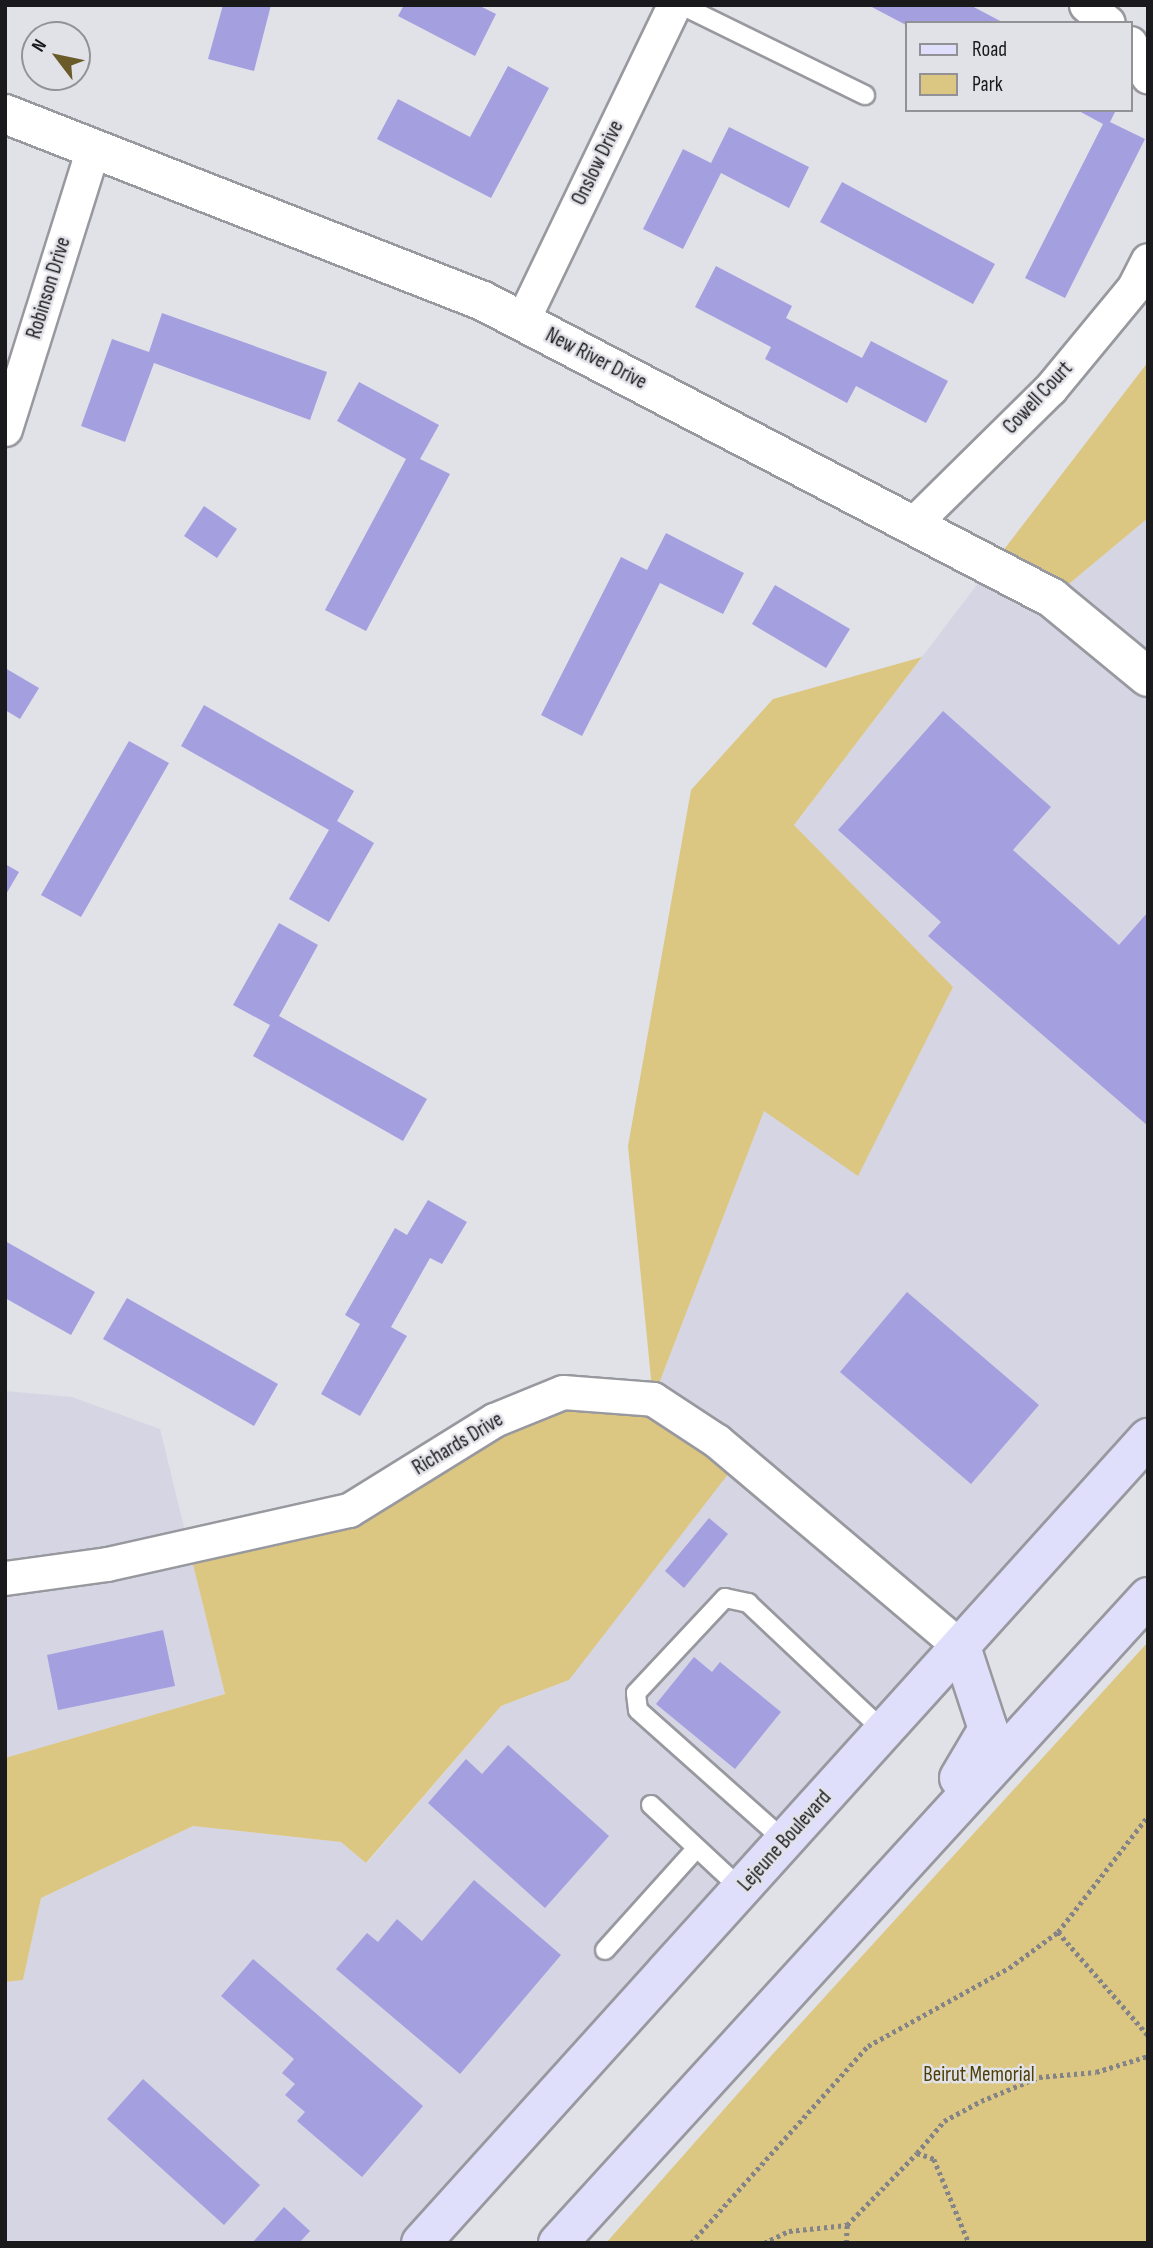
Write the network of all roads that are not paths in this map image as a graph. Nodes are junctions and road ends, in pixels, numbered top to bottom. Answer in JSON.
{"nodes":[{"id":1,"x":674,"y":5,"type":"edge"},
{"id":2,"x":681,"y":5,"type":"edge"},
{"id":3,"x":1086,"y":5,"type":"edge"},
{"id":4,"x":1106,"y":21,"type":"edge"},
{"id":5,"x":1132,"y":47,"type":"edge"},
{"id":6,"x":1148,"y":76,"type":"edge"},
{"id":7,"x":864,"y":95,"type":"dead end"},
{"id":8,"x":5,"y":114,"type":"edge"},
{"id":9,"x":93,"y":148,"type":"junction"},
{"id":10,"x":1148,"y":260,"type":"edge"},
{"id":11,"x":522,"y":321,"type":"junction"},
{"id":12,"x":5,"y":429,"type":"edge"},
{"id":13,"x":914,"y":523,"type":"junction"},
{"id":14,"x":1148,"y":677,"type":"edge"},
{"id":15,"x":1148,"y":1438,"type":"edge"},
{"id":16,"x":5,"y":1578,"type":"edge"},
{"id":17,"x":1148,"y":1597,"type":"edge"},
{"id":18,"x":961,"y":1647,"type":"junction"},
{"id":19,"x":885,"y":1732,"type":"junction"},
{"id":20,"x":650,"y":1805,"type":"dead end"},
{"id":21,"x":785,"y":1841,"type":"junction"},
{"id":22,"x":920,"y":1843,"type":"junction"},
{"id":23,"x":697,"y":1848,"type":"junction"},
{"id":24,"x":741,"y":1889,"type":"junction"},
{"id":25,"x":606,"y":1950,"type":"dead end"},
{"id":26,"x":421,"y":2243,"type":"edge"},
{"id":27,"x":558,"y":2243,"type":"edge"}],
"edges":[{"from":1,"to":11,"type":"street","name":"Onslow Drive"},
{"from":2,"to":7,"type":"lane"},
{"from":3,"to":4,"type":"street"},
{"from":5,"to":6,"type":"street"},
{"from":8,"to":9,"type":"street","name":"New River Drive"},
{"from":9,"to":11,"type":"street","name":"New River Drive"},
{"from":9,"to":12,"type":"street","name":"Robinson Drive"},
{"from":10,"to":13,"type":"street","name":"Cowell Court"},
{"from":11,"to":13,"type":"street","name":"New River Drive"},
{"from":13,"to":14,"type":"street","name":"New River Drive"},
{"from":15,"to":18,"type":"main road","name":"Lejeune Boulevard"},
{"from":16,"to":18,"type":"street","name":"Richards Drive"},
{"from":17,"to":22,"type":"main road"},
{"from":18,"to":19,"type":"main road","name":"Lejeune Boulevard"},
{"from":18,"to":22,"type":"main road"},
{"from":19,"to":21,"type":"main road","name":"Lejeune Boulevard"},
{"from":19,"to":21,"type":"lane"},
{"from":20,"to":23,"type":"lane"},
{"from":21,"to":24,"type":"main road","name":"Lejeune Boulevard"},
{"from":22,"to":27,"type":"main road"},
{"from":23,"to":24,"type":"lane"},
{"from":23,"to":25,"type":"lane"},
{"from":24,"to":26,"type":"main road","name":"Lejeune Boulevard"}]}
